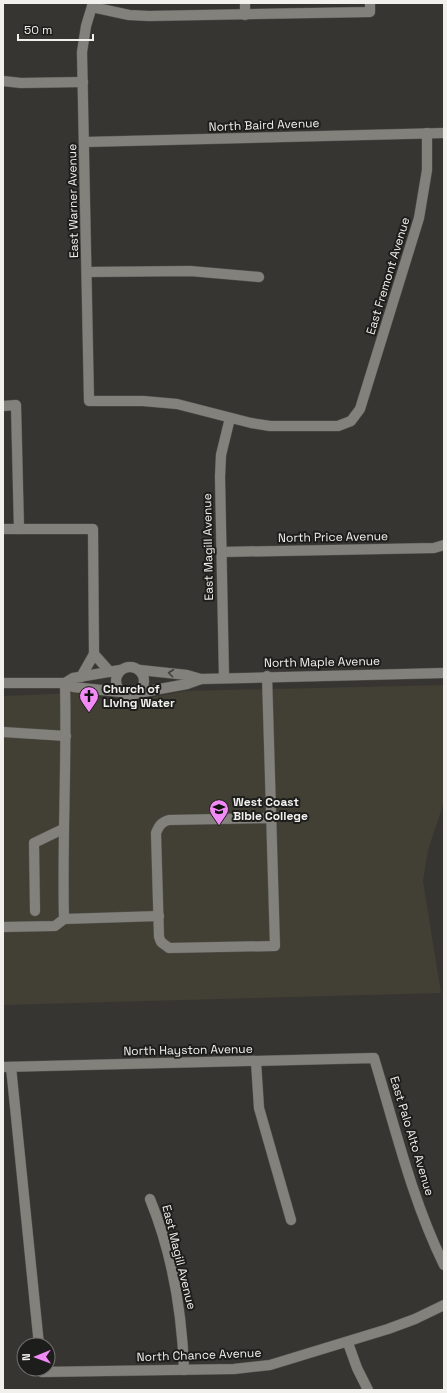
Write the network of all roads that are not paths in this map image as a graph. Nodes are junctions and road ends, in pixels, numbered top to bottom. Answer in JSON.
{"nodes":[{"id":1,"x":244,"y":3,"type":"edge"},
{"id":2,"x":92,"y":5,"type":"edge"},
{"id":3,"x":370,"y":7,"type":"edge"},
{"id":4,"x":245,"y":14,"type":"junction"},
{"id":5,"x":3,"y":81,"type":"edge"},
{"id":6,"x":83,"y":82,"type":"junction"},
{"id":7,"x":444,"y":133,"type":"edge"},
{"id":8,"x":427,"y":134,"type":"junction"},
{"id":9,"x":85,"y":142,"type":"junction"},
{"id":10,"x":88,"y":272,"type":"junction"},
{"id":11,"x":259,"y":277,"type":"dead end"},
{"id":12,"x":3,"y":406,"type":"edge"},
{"id":13,"x":230,"y":418,"type":"junction"},
{"id":14,"x":19,"y":529,"type":"junction"},
{"id":15,"x":3,"y":530,"type":"edge"},
{"id":16,"x":444,"y":545,"type":"edge"},
{"id":17,"x":222,"y":552,"type":"junction"},
{"id":18,"x":94,"y":654,"type":"junction"},
{"id":19,"x":140,"y":670,"type":"junction"},
{"id":20,"x":115,"y":671,"type":"junction"},
{"id":21,"x":444,"y":673,"type":"edge"},
{"id":22,"x":267,"y":676,"type":"junction"},
{"id":23,"x":81,"y":677,"type":"junction"},
{"id":24,"x":224,"y":677,"type":"junction"},
{"id":25,"x":201,"y":678,"type":"junction"},
{"id":26,"x":65,"y":683,"type":"junction"},
{"id":27,"x":3,"y":684,"type":"edge"},
{"id":28,"x":120,"y":692,"type":"junction"},
{"id":29,"x":138,"y":693,"type":"junction"},
{"id":30,"x":3,"y":732,"type":"edge"},
{"id":31,"x":66,"y":736,"type":"junction"},
{"id":32,"x":272,"y":818,"type":"junction"},
{"id":33,"x":63,"y":829,"type":"junction"},
{"id":34,"x":34,"y":911,"type":"dead end"},
{"id":35,"x":159,"y":916,"type":"junction"},
{"id":36,"x":64,"y":918,"type":"junction"},
{"id":37,"x":3,"y":928,"type":"edge"},
{"id":38,"x":374,"y":1058,"type":"joint"},
{"id":39,"x":256,"y":1062,"type":"junction"},
{"id":40,"x":7,"y":1067,"type":"edge"},
{"id":41,"x":150,"y":1199,"type":"dead end"},
{"id":42,"x":291,"y":1220,"type":"dead end"},
{"id":43,"x":444,"y":1265,"type":"edge"},
{"id":44,"x":444,"y":1305,"type":"edge"},
{"id":45,"x":38,"y":1337,"type":"edge"},
{"id":46,"x":348,"y":1343,"type":"junction"},
{"id":47,"x":56,"y":1370,"type":"edge"},
{"id":48,"x":184,"y":1370,"type":"junction"},
{"id":49,"x":368,"y":1390,"type":"edge"}],
"edges":[{"from":1,"to":4,"type":"street"},
{"from":2,"to":4,"type":"street"},
{"from":2,"to":6,"type":"street","name":"East Warner Avenue"},
{"from":3,"to":4,"type":"street"},
{"from":5,"to":6,"type":"street"},
{"from":6,"to":9,"type":"street","name":"East Warner Avenue"},
{"from":7,"to":8,"type":"street","name":"North Baird Avenue"},
{"from":8,"to":9,"type":"street","name":"North Baird Avenue"},
{"from":8,"to":13,"type":"street","name":"East Fremont Avenue"},
{"from":9,"to":10,"type":"street","name":"East Warner Avenue"},
{"from":10,"to":11,"type":"street"},
{"from":10,"to":13,"type":"street","name":"East Warner Avenue"},
{"from":12,"to":14,"type":"street"},
{"from":13,"to":17,"type":"street","name":"East Magill Avenue"},
{"from":14,"to":15,"type":"street"},
{"from":14,"to":18,"type":"street"},
{"from":16,"to":17,"type":"street","name":"North Price Avenue"},
{"from":17,"to":24,"type":"street","name":"East Magill Avenue"},
{"from":18,"to":20,"type":"street"},
{"from":18,"to":23,"type":"street"},
{"from":19,"to":20,"type":"street","name":"North Maple Avenue"},
{"from":25,"to":19,"type":"street","name":"North Maple Avenue","one_way":true},
{"from":19,"to":29,"type":"street"},
{"from":20,"to":23,"type":"street","name":"North Maple Avenue"},
{"from":20,"to":28,"type":"street"},
{"from":21,"to":22,"type":"street","name":"North Maple Avenue"},
{"from":22,"to":24,"type":"street","name":"North Maple Avenue"},
{"from":22,"to":32,"type":"street"},
{"from":23,"to":26,"type":"street","name":"North Maple Avenue"},
{"from":24,"to":25,"type":"street","name":"North Maple Avenue"},
{"from":25,"to":29,"type":"street","name":"North Maple Avenue"},
{"from":26,"to":27,"type":"street","name":"North Maple Avenue"},
{"from":26,"to":28,"type":"street","name":"North Maple Avenue"},
{"from":26,"to":31,"type":"street"},
{"from":28,"to":29,"type":"street","name":"North Maple Avenue"},
{"from":30,"to":31,"type":"street"},
{"from":31,"to":33,"type":"street"},
{"from":32,"to":35,"type":"street"},
{"from":32,"to":35,"type":"street"},
{"from":33,"to":34,"type":"street"},
{"from":33,"to":36,"type":"street"},
{"from":35,"to":36,"type":"street"},
{"from":36,"to":37,"type":"street"},
{"from":38,"to":39,"type":"street","name":"North Hayston Avenue"},
{"from":38,"to":43,"type":"street","name":"East Palo Alto Avenue"},
{"from":39,"to":40,"type":"street","name":"North Hayston Avenue"},
{"from":39,"to":42,"type":"street"},
{"from":40,"to":45,"type":"street"},
{"from":41,"to":48,"type":"street","name":"East Magill Avenue"},
{"from":44,"to":46,"type":"street","name":"North Chance Avenue"},
{"from":46,"to":48,"type":"street","name":"North Chance Avenue"},
{"from":46,"to":49,"type":"street"},
{"from":47,"to":48,"type":"street","name":"North Chance Avenue"}]}
